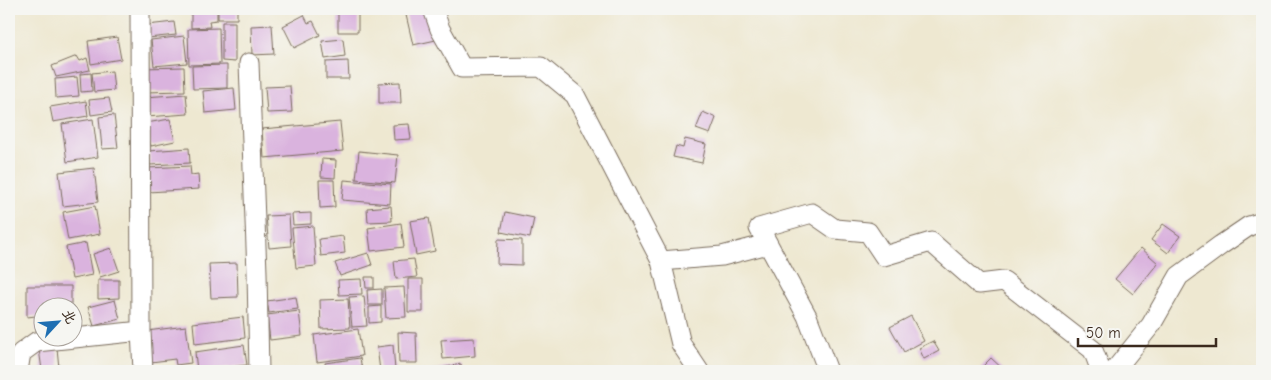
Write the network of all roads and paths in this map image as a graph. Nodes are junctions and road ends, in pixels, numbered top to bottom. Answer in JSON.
{"nodes":[{"id":1,"x":140,"y":9,"type":"edge"},
{"id":2,"x":433,"y":9,"type":"edge"},
{"id":3,"x":250,"y":63,"type":"dead end"},
{"id":4,"x":1262,"y":222,"type":"edge"},
{"id":5,"x":768,"y":244,"type":"junction"},
{"id":6,"x":660,"y":261,"type":"junction"},
{"id":7,"x":141,"y":331,"type":"junction"},
{"id":8,"x":18,"y":371,"type":"edge"},
{"id":9,"x":142,"y":371,"type":"edge"},
{"id":10,"x":259,"y":371,"type":"edge"},
{"id":11,"x":699,"y":371,"type":"edge"},
{"id":12,"x":828,"y":371,"type":"edge"},
{"id":13,"x":1101,"y":371,"type":"edge"},
{"id":14,"x":1114,"y":371,"type":"edge"}],
"edges":[{"from":1,"to":7,"type":"street"},
{"from":2,"to":6,"type":"street"},
{"from":3,"to":10,"type":"street"},
{"from":4,"to":14,"type":"street"},
{"from":5,"to":6,"type":"street"},
{"from":5,"to":12,"type":"street"},
{"from":5,"to":13,"type":"street"},
{"from":6,"to":11,"type":"street"},
{"from":7,"to":8,"type":"street"},
{"from":7,"to":9,"type":"street"}]}
